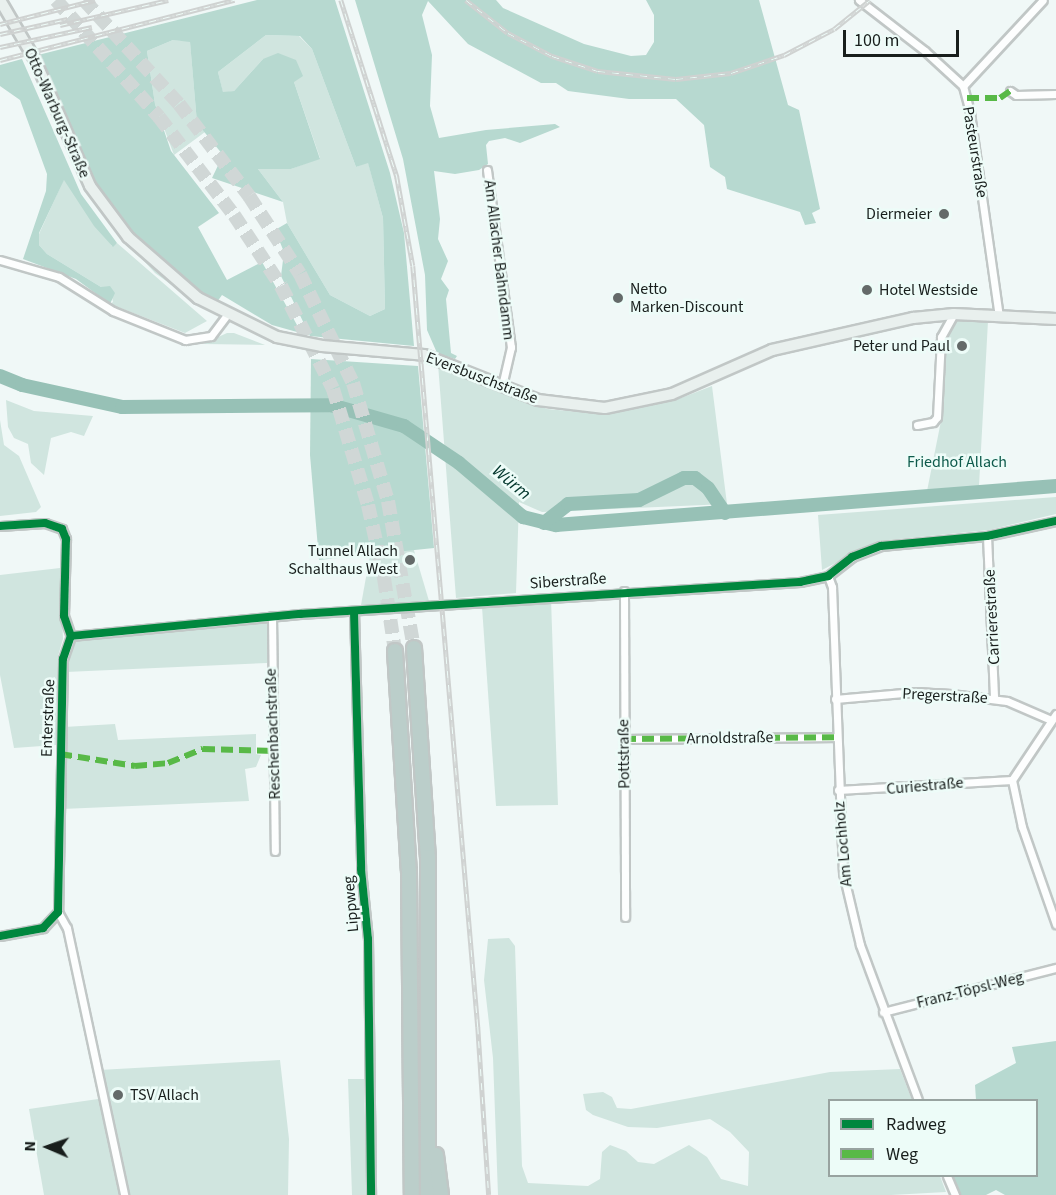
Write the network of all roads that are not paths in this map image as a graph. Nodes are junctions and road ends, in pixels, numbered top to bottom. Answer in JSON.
{"nodes":[{"id":1,"x":0,"y":0,"type":"edge"},
{"id":2,"x":859,"y":0,"type":"edge"},
{"id":3,"x":1043,"y":0,"type":"edge"},
{"id":4,"x":963,"y":86,"type":"junction"},
{"id":5,"x":1010,"y":92,"type":"dead end"},
{"id":6,"x":1056,"y":94,"type":"edge"},
{"id":7,"x":487,"y":170,"type":"dead end"},
{"id":8,"x":0,"y":260,"type":"edge"},
{"id":9,"x":954,"y":314,"type":"junction"},
{"id":10,"x":227,"y":315,"type":"junction"},
{"id":11,"x":999,"y":316,"type":"junction"},
{"id":12,"x":1056,"y":319,"type":"edge"},
{"id":13,"x":502,"y":385,"type":"junction"},
{"id":14,"x":917,"y":425,"type":"dead end"},
{"id":15,"x":1056,"y":521,"type":"edge"},
{"id":16,"x":0,"y":526,"type":"edge"},
{"id":17,"x":987,"y":536,"type":"junction"},
{"id":18,"x":828,"y":576,"type":"junction"},
{"id":19,"x":624,"y":591,"type":"junction"},
{"id":20,"x":354,"y":611,"type":"junction"},
{"id":21,"x":272,"y":616,"type":"junction"},
{"id":22,"x":71,"y":636,"type":"junction"},
{"id":23,"x":414,"y":648,"type":"tunnel mouth"},
{"id":24,"x":395,"y":651,"type":"tunnel mouth"},
{"id":25,"x":835,"y":699,"type":"junction"},
{"id":26,"x":994,"y":699,"type":"junction"},
{"id":27,"x":1054,"y":717,"type":"edge"},
{"id":28,"x":837,"y":737,"type":"junction"},
{"id":29,"x":624,"y":739,"type":"junction"},
{"id":30,"x":1012,"y":780,"type":"junction"},
{"id":31,"x":838,"y":790,"type":"junction"},
{"id":32,"x":276,"y":851,"type":"dead end"},
{"id":33,"x":58,"y":912,"type":"junction"},
{"id":34,"x":626,"y":917,"type":"dead end"},
{"id":35,"x":1056,"y":924,"type":"edge"},
{"id":36,"x":0,"y":936,"type":"edge"},
{"id":37,"x":1056,"y":968,"type":"edge"},
{"id":38,"x":883,"y":1012,"type":"junction"},
{"id":39,"x":917,"y":1099,"type":"edge"},
{"id":40,"x":429,"y":1115,"type":"junction"},
{"id":41,"x":947,"y":1177,"type":"edge"},
{"id":42,"x":124,"y":1195,"type":"edge"},
{"id":43,"x":371,"y":1195,"type":"edge"},
{"id":44,"x":412,"y":1195,"type":"edge"},
{"id":45,"x":428,"y":1195,"type":"edge"},
{"id":46,"x":441,"y":1195,"type":"edge"},
{"id":47,"x":955,"y":1195,"type":"edge"}],
"edges":[{"from":1,"to":10,"type":"main road","name":"Otto-Warburg-Straße"},
{"from":2,"to":4,"type":"street","name":"Pasteurstraße"},
{"from":3,"to":4,"type":"street"},
{"from":4,"to":11,"type":"street","name":"Pasteurstraße"},
{"from":5,"to":6,"type":"street"},
{"from":7,"to":13,"type":"street","name":"Am Allacher Bahndamm"},
{"from":8,"to":10,"type":"street"},
{"from":9,"to":11,"type":"main road","name":"Eversbuschstraße"},
{"from":9,"to":13,"type":"main road","name":"Eversbuschstraße"},
{"from":9,"to":14,"type":"street"},
{"from":10,"to":13,"type":"main road","name":"Eversbuschstraße"},
{"from":11,"to":12,"type":"main road","name":"Eversbuschstraße"},
{"from":15,"to":17,"type":"street","name":"Siberstraße"},
{"from":16,"to":22,"type":"street","name":"Enterstraße"},
{"from":17,"to":18,"type":"street","name":"Siberstraße"},
{"from":17,"to":26,"type":"street","name":"Carrierestraße"},
{"from":18,"to":19,"type":"street","name":"Siberstraße"},
{"from":18,"to":25,"type":"street","name":"Am Lochholz"},
{"from":19,"to":20,"type":"street","name":"Siberstraße"},
{"from":19,"to":29,"type":"street","name":"Pottstraße"},
{"from":20,"to":21,"type":"street","name":"Siberstraße"},
{"from":20,"to":43,"type":"street","name":"Lippweg"},
{"from":21,"to":22,"type":"street","name":"Siberstraße"},
{"from":21,"to":32,"type":"street","name":"Reschenbachstraße"},
{"from":22,"to":33,"type":"street","name":"Enterstraße"},
{"from":23,"to":40,"type":"highway"},
{"from":24,"to":44,"type":"highway"},
{"from":25,"to":26,"type":"street","name":"Pregerstraße"},
{"from":25,"to":28,"type":"street","name":"Am Lochholz"},
{"from":26,"to":27,"type":"street","name":"Pregerstraße"},
{"from":27,"to":30,"type":"street"},
{"from":28,"to":29,"type":"street","name":"Arnoldstraße"},
{"from":28,"to":31,"type":"street","name":"Am Lochholz"},
{"from":29,"to":34,"type":"street","name":"Pottstraße"},
{"from":30,"to":31,"type":"street","name":"Curiestraße"},
{"from":30,"to":35,"type":"street"},
{"from":31,"to":38,"type":"street","name":"Am Lochholz"},
{"from":33,"to":36,"type":"street"},
{"from":33,"to":42,"type":"street","name":"Enterstraße"},
{"from":37,"to":38,"type":"street","name":"Franz-Töpsl-Weg"},
{"from":38,"to":39,"type":"street","name":"Am Lochholz"},
{"from":40,"to":45,"type":"highway"},
{"from":40,"to":46,"type":"highway"},
{"from":41,"to":47,"type":"street"}]}
